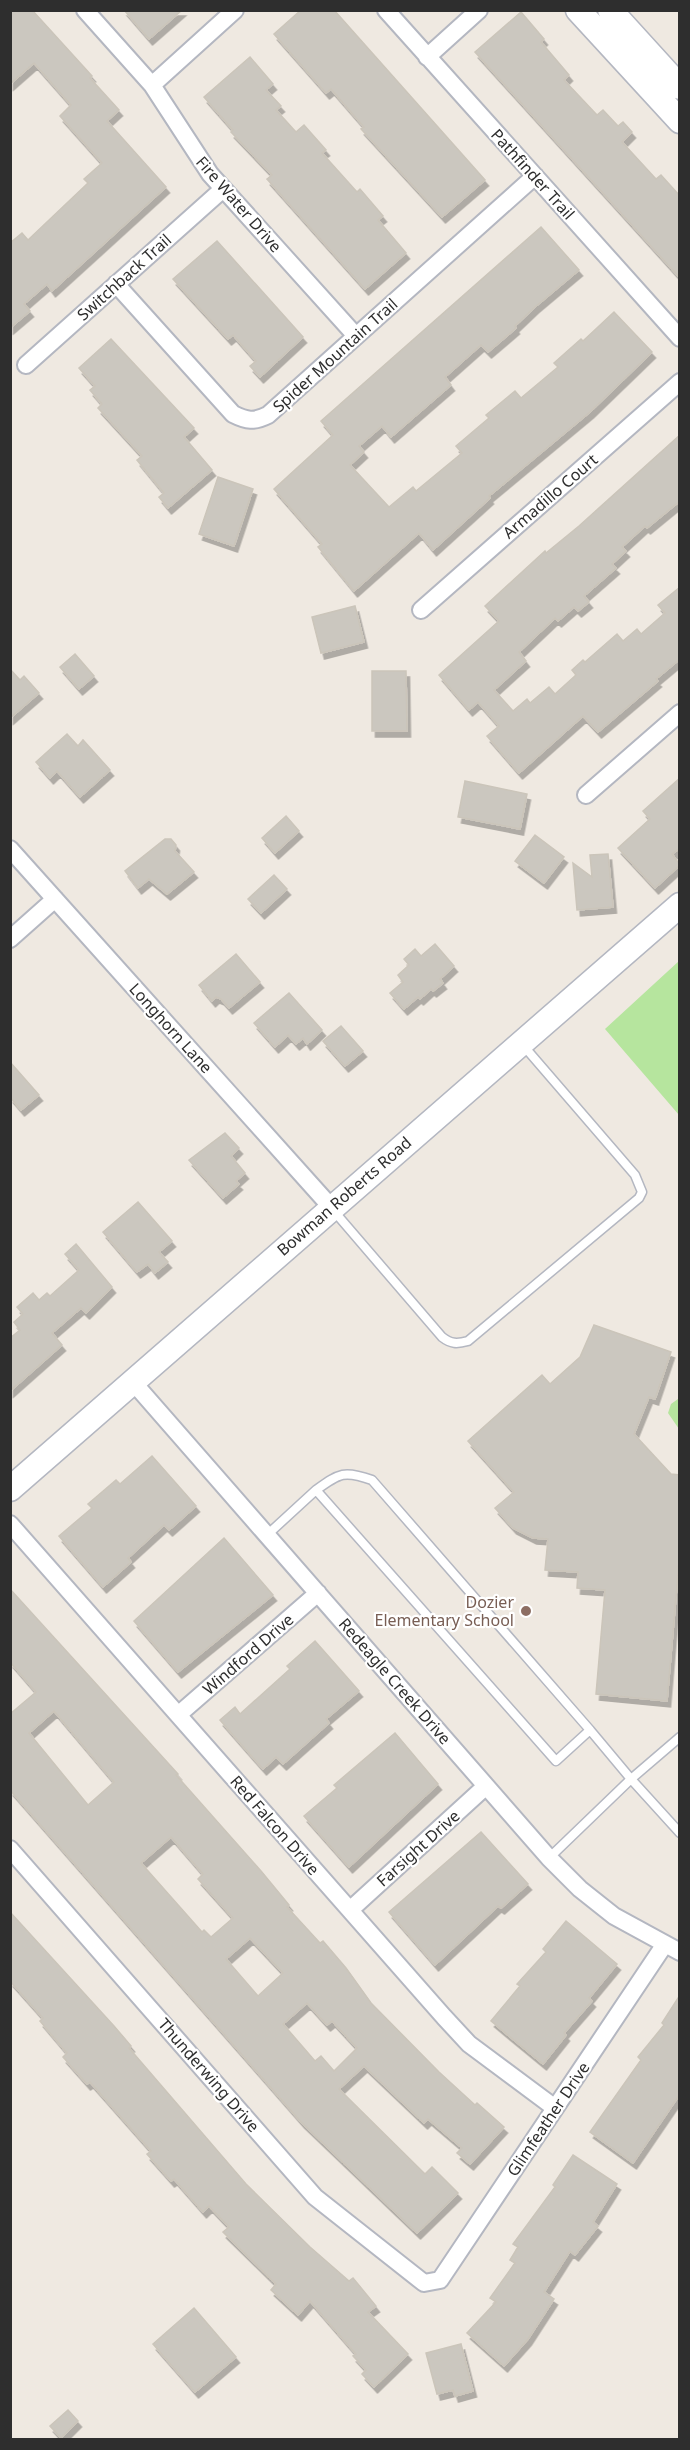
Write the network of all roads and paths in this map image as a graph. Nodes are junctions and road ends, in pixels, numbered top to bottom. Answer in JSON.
{"nodes":[{"id":1,"x":86,"y":10,"type":"edge"},
{"id":2,"x":236,"y":10,"type":"edge"},
{"id":3,"x":386,"y":10,"type":"edge"},
{"id":4,"x":479,"y":10,"type":"edge"},
{"id":5,"x":578,"y":10,"type":"edge"},
{"id":6,"x":610,"y":10,"type":"edge"},
{"id":7,"x":427,"y":57,"type":"junction"},
{"id":8,"x":152,"y":85,"type":"junction"},
{"id":9,"x":680,"y":87,"type":"edge"},
{"id":10,"x":680,"y":121,"type":"edge"},
{"id":11,"x":535,"y":176,"type":"junction"},
{"id":12,"x":223,"y":189,"type":"junction"},
{"id":13,"x":116,"y":284,"type":"junction"},
{"id":14,"x":356,"y":336,"type":"junction"},
{"id":15,"x":680,"y":338,"type":"edge"},
{"id":16,"x":26,"y":365,"type":"dead end"},
{"id":17,"x":680,"y":382,"type":"edge"},
{"id":18,"x":421,"y":610,"type":"dead end"},
{"id":19,"x":680,"y":713,"type":"edge"},
{"id":20,"x":586,"y":795,"type":"dead end"},
{"id":21,"x":10,"y":849,"type":"edge"},
{"id":22,"x":56,"y":899,"type":"junction"},
{"id":23,"x":680,"y":904,"type":"edge"},
{"id":24,"x":10,"y":939,"type":"edge"},
{"id":25,"x":521,"y":1042,"type":"junction"},
{"id":26,"x":331,"y":1208,"type":"junction"},
{"id":27,"x":133,"y":1382,"type":"junction"},
{"id":28,"x":10,"y":1489,"type":"edge"},
{"id":29,"x":316,"y":1490,"type":"junction"},
{"id":30,"x":10,"y":1524,"type":"edge"},
{"id":31,"x":267,"y":1535,"type":"junction"},
{"id":32,"x":318,"y":1593,"type":"junction"},
{"id":33,"x":178,"y":1715,"type":"junction"},
{"id":34,"x":590,"y":1730,"type":"junction"},
{"id":35,"x":680,"y":1737,"type":"edge"},
{"id":36,"x":631,"y":1779,"type":"junction"},
{"id":37,"x":486,"y":1786,"type":"junction"},
{"id":38,"x":680,"y":1833,"type":"edge"},
{"id":39,"x":10,"y":1849,"type":"edge"},
{"id":40,"x":549,"y":1858,"type":"junction"},
{"id":41,"x":350,"y":1910,"type":"junction"},
{"id":42,"x":672,"y":1948,"type":"edge"},
{"id":43,"x":555,"y":2108,"type":"junction"},
{"id":44,"x":424,"y":2283,"type":"joint"}],
"edges":[{"from":1,"to":8,"type":"street","name":"Fire Water Drive"},
{"from":2,"to":8,"type":"street"},
{"from":3,"to":7,"type":"street","name":"Pathfinder Trail"},
{"from":4,"to":7,"type":"street"},
{"from":5,"to":10,"type":"street"},
{"from":6,"to":9,"type":"street"},
{"from":7,"to":11,"type":"street","name":"Pathfinder Trail"},
{"from":8,"to":12,"type":"street","name":"Fire Water Drive"},
{"from":11,"to":14,"type":"street","name":"Spider Mountain Trail"},
{"from":11,"to":15,"type":"street","name":"Pathfinder Trail"},
{"from":12,"to":13,"type":"street","name":"Switchback Trail"},
{"from":12,"to":14,"type":"street","name":"Fire Water Drive"},
{"from":13,"to":14,"type":"street","name":"Spider Mountain Trail"},
{"from":13,"to":16,"type":"street","name":"Switchback Trail"},
{"from":17,"to":18,"type":"street","name":"Armadillo Court"},
{"from":19,"to":20,"type":"street"},
{"from":21,"to":22,"type":"street","name":"Longhorn Lane"},
{"from":22,"to":24,"type":"street"},
{"from":22,"to":26,"type":"street","name":"Longhorn Lane"},
{"from":23,"to":25,"type":"street","name":"Bowman Roberts Road"},
{"from":25,"to":26,"type":"street","name":"Bowman Roberts Road"},
{"from":25,"to":26,"type":"lane"},
{"from":26,"to":27,"type":"street","name":"Bowman Roberts Road"},
{"from":27,"to":28,"type":"street","name":"Bowman Roberts Road"},
{"from":27,"to":31,"type":"street","name":"Redeagle Creek Drive"},
{"from":29,"to":31,"type":"lane"},
{"from":29,"to":34,"type":"lane"},
{"from":29,"to":34,"type":"lane"},
{"from":30,"to":33,"type":"street","name":"Red Falcon Drive"},
{"from":31,"to":32,"type":"street","name":"Redeagle Creek Drive"},
{"from":32,"to":33,"type":"street","name":"Windford Drive"},
{"from":32,"to":37,"type":"street","name":"Redeagle Creek Drive"},
{"from":33,"to":41,"type":"street","name":"Red Falcon Drive"},
{"from":34,"to":36,"type":"lane"},
{"from":35,"to":36,"type":"lane"},
{"from":36,"to":38,"type":"lane"},
{"from":36,"to":40,"type":"lane"},
{"from":37,"to":40,"type":"street","name":"Redeagle Creek Drive"},
{"from":37,"to":41,"type":"street","name":"Farsight Drive"},
{"from":39,"to":44,"type":"street","name":"Thunderwing Drive"},
{"from":40,"to":42,"type":"street","name":"Redeagle Creek Drive"},
{"from":41,"to":43,"type":"street","name":"Red Falcon Drive"},
{"from":42,"to":43,"type":"street","name":"Glimfeather Drive"},
{"from":43,"to":44,"type":"street","name":"Glimfeather Drive"}]}
